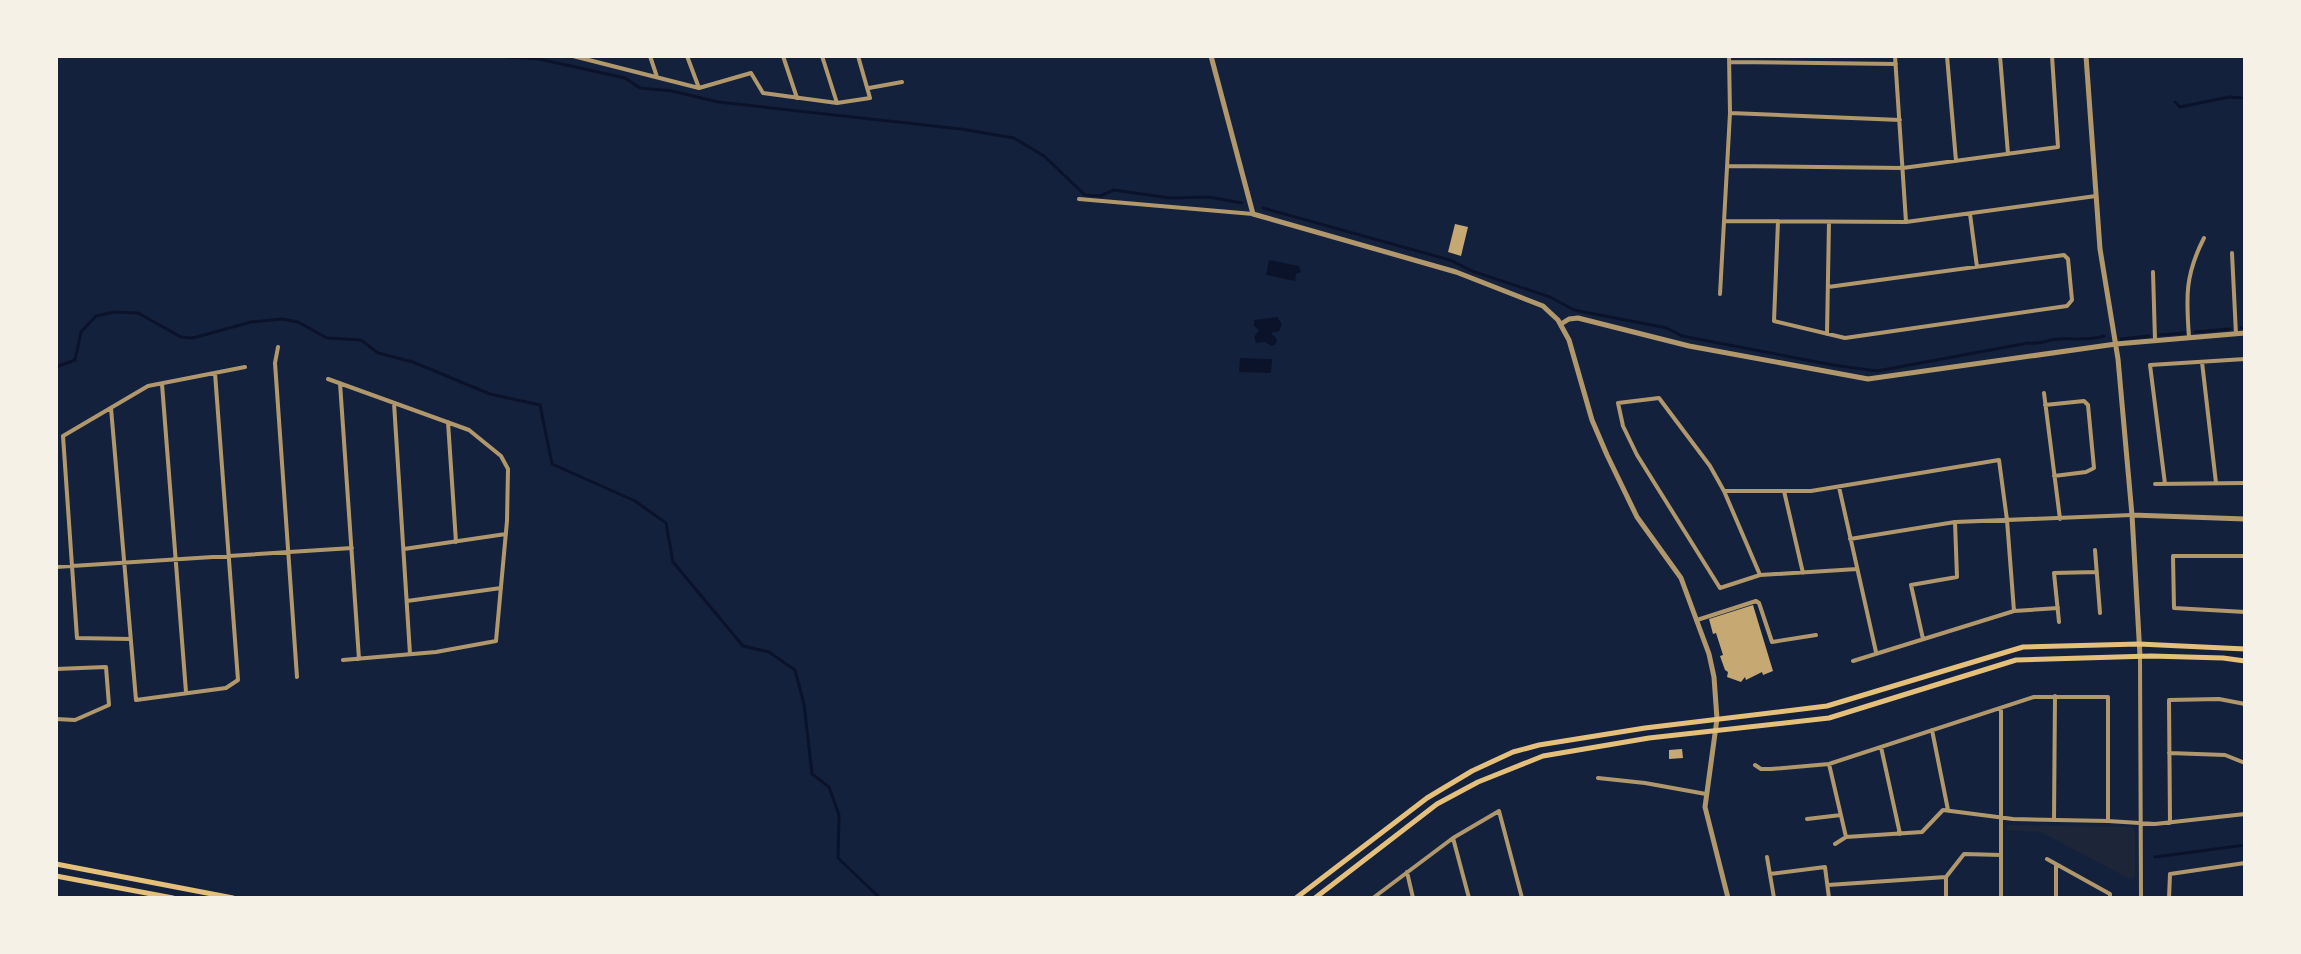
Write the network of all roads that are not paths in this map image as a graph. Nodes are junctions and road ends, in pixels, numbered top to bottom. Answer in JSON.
{"nodes":[{"id":1,"x":573,"y":56,"type":"edge"},
{"id":2,"x":650,"y":56,"type":"edge"},
{"id":3,"x":688,"y":56,"type":"edge"},
{"id":4,"x":783,"y":56,"type":"edge"},
{"id":5,"x":822,"y":56,"type":"edge"},
{"id":6,"x":858,"y":56,"type":"edge"},
{"id":7,"x":1211,"y":56,"type":"edge"},
{"id":8,"x":1895,"y":56,"type":"edge"},
{"id":9,"x":1947,"y":56,"type":"edge"},
{"id":10,"x":2000,"y":56,"type":"edge"},
{"id":11,"x":2052,"y":56,"type":"edge"},
{"id":12,"x":2086,"y":56,"type":"edge"},
{"id":13,"x":1730,"y":59,"type":"edge"},
{"id":14,"x":1896,"y":64,"type":"junction"},
{"id":15,"x":657,"y":77,"type":"junction"},
{"id":16,"x":902,"y":82,"type":"dead end"},
{"id":17,"x":699,"y":88,"type":"junction"},
{"id":18,"x":868,"y":88,"type":"junction"},
{"id":19,"x":797,"y":98,"type":"junction"},
{"id":20,"x":837,"y":103,"type":"junction"},
{"id":21,"x":1730,"y":113,"type":"junction"},
{"id":22,"x":1900,"y":120,"type":"junction"},
{"id":23,"x":2008,"y":154,"type":"junction"},
{"id":24,"x":1956,"y":161,"type":"junction"},
{"id":25,"x":1727,"y":166,"type":"junction"},
{"id":26,"x":1903,"y":168,"type":"junction"},
{"id":27,"x":2097,"y":196,"type":"junction"},
{"id":28,"x":1079,"y":199,"type":"dead end"},
{"id":29,"x":1253,"y":214,"type":"junction"},
{"id":30,"x":1970,"y":214,"type":"junction"},
{"id":31,"x":1724,"y":221,"type":"junction"},
{"id":32,"x":1778,"y":221,"type":"junction"},
{"id":33,"x":1829,"y":222,"type":"junction"},
{"id":34,"x":1906,"y":222,"type":"junction"},
{"id":35,"x":2204,"y":238,"type":"dead end"},
{"id":36,"x":2232,"y":253,"type":"dead end"},
{"id":37,"x":1977,"y":267,"type":"junction"},
{"id":38,"x":2153,"y":272,"type":"dead end"},
{"id":39,"x":1828,"y":287,"type":"junction"},
{"id":40,"x":1720,"y":294,"type":"dead end"},
{"id":41,"x":1561,"y":324,"type":"junction"},
{"id":42,"x":2245,"y":333,"type":"edge"},
{"id":43,"x":1827,"y":334,"type":"junction"},
{"id":44,"x":2236,"y":334,"type":"junction"},
{"id":45,"x":2189,"y":337,"type":"junction"},
{"id":46,"x":2155,"y":340,"type":"junction"},
{"id":47,"x":2116,"y":344,"type":"junction"},
{"id":48,"x":278,"y":347,"type":"dead end"},
{"id":49,"x":2245,"y":359,"type":"edge"},
{"id":50,"x":2202,"y":362,"type":"junction"},
{"id":51,"x":245,"y":367,"type":"dead end"},
{"id":52,"x":215,"y":373,"type":"junction"},
{"id":53,"x":328,"y":379,"type":"dead end"},
{"id":54,"x":340,"y":383,"type":"junction"},
{"id":55,"x":162,"y":384,"type":"junction"},
{"id":56,"x":2044,"y":393,"type":"dead end"},
{"id":57,"x":394,"y":403,"type":"junction"},
{"id":58,"x":2045,"y":405,"type":"junction"},
{"id":59,"x":111,"y":408,"type":"junction"},
{"id":60,"x":448,"y":422,"type":"junction"},
{"id":61,"x":2054,"y":476,"type":"junction"},
{"id":62,"x":2216,"y":483,"type":"junction"},
{"id":63,"x":2245,"y":483,"type":"edge"},
{"id":64,"x":2155,"y":484,"type":"dead end"},
{"id":65,"x":2165,"y":484,"type":"junction"},
{"id":66,"x":1839,"y":487,"type":"junction"},
{"id":67,"x":1724,"y":491,"type":"junction"},
{"id":68,"x":1784,"y":491,"type":"junction"},
{"id":69,"x":2132,"y":515,"type":"junction"},
{"id":70,"x":2060,"y":519,"type":"junction"},
{"id":71,"x":2245,"y":519,"type":"edge"},
{"id":72,"x":2007,"y":520,"type":"junction"},
{"id":73,"x":1955,"y":522,"type":"junction"},
{"id":74,"x":506,"y":534,"type":"junction"},
{"id":75,"x":1850,"y":539,"type":"junction"},
{"id":76,"x":456,"y":542,"type":"junction"},
{"id":77,"x":352,"y":548,"type":"junction"},
{"id":78,"x":404,"y":549,"type":"junction"},
{"id":79,"x":2095,"y":550,"type":"dead end"},
{"id":80,"x":288,"y":552,"type":"junction"},
{"id":81,"x":229,"y":556,"type":"junction"},
{"id":82,"x":2245,"y":556,"type":"edge"},
{"id":83,"x":175,"y":560,"type":"junction"},
{"id":84,"x":124,"y":563,"type":"junction"},
{"id":85,"x":72,"y":566,"type":"junction"},
{"id":86,"x":56,"y":567,"type":"edge"},
{"id":87,"x":1857,"y":569,"type":"junction"},
{"id":88,"x":2097,"y":572,"type":"junction"},
{"id":89,"x":1803,"y":573,"type":"junction"},
{"id":90,"x":1760,"y":575,"type":"junction"},
{"id":91,"x":501,"y":588,"type":"junction"},
{"id":92,"x":407,"y":601,"type":"junction"},
{"id":93,"x":2058,"y":608,"type":"junction"},
{"id":94,"x":2014,"y":611,"type":"junction"},
{"id":95,"x":2245,"y":612,"type":"edge"},
{"id":96,"x":2100,"y":613,"type":"dead end"},
{"id":97,"x":1697,"y":620,"type":"junction"},
{"id":98,"x":2059,"y":622,"type":"dead end"},
{"id":99,"x":1816,"y":635,"type":"dead end"},
{"id":100,"x":130,"y":639,"type":"junction"},
{"id":101,"x":1923,"y":639,"type":"junction"},
{"id":102,"x":2139,"y":644,"type":"junction"},
{"id":103,"x":2245,"y":649,"type":"edge"},
{"id":104,"x":410,"y":654,"type":"junction"},
{"id":105,"x":1876,"y":654,"type":"junction"},
{"id":106,"x":2140,"y":656,"type":"junction"},
{"id":107,"x":359,"y":659,"type":"junction"},
{"id":108,"x":343,"y":660,"type":"dead end"},
{"id":109,"x":1853,"y":661,"type":"dead end"},
{"id":110,"x":2245,"y":661,"type":"edge"},
{"id":111,"x":56,"y":669,"type":"edge"},
{"id":112,"x":297,"y":677,"type":"dead end"},
{"id":113,"x":186,"y":694,"type":"junction"},
{"id":114,"x":2055,"y":696,"type":"junction"},
{"id":115,"x":2245,"y":704,"type":"edge"},
{"id":116,"x":2001,"y":708,"type":"junction"},
{"id":117,"x":56,"y":719,"type":"edge"},
{"id":118,"x":1717,"y":719,"type":"junction"},
{"id":119,"x":1932,"y":730,"type":"junction"},
{"id":120,"x":1716,"y":731,"type":"junction"},
{"id":121,"x":1881,"y":747,"type":"junction"},
{"id":122,"x":2169,"y":753,"type":"junction"},
{"id":123,"x":2245,"y":763,"type":"edge"},
{"id":124,"x":1829,"y":764,"type":"junction"},
{"id":125,"x":1755,"y":765,"type":"dead end"},
{"id":126,"x":1598,"y":778,"type":"dead end"},
{"id":127,"x":1706,"y":794,"type":"junction"},
{"id":128,"x":1948,"y":810,"type":"junction"},
{"id":129,"x":2245,"y":814,"type":"edge"},
{"id":130,"x":1841,"y":815,"type":"junction"},
{"id":131,"x":2002,"y":818,"type":"junction"},
{"id":132,"x":1807,"y":819,"type":"dead end"},
{"id":133,"x":2054,"y":820,"type":"junction"},
{"id":134,"x":2108,"y":821,"type":"junction"},
{"id":135,"x":2141,"y":823,"type":"junction"},
{"id":136,"x":2170,"y":823,"type":"junction"},
{"id":137,"x":1900,"y":834,"type":"junction"},
{"id":138,"x":1846,"y":837,"type":"junction"},
{"id":139,"x":1453,"y":838,"type":"junction"},
{"id":140,"x":1835,"y":844,"type":"dead end"},
{"id":141,"x":2001,"y":855,"type":"junction"},
{"id":142,"x":1767,"y":857,"type":"dead end"},
{"id":143,"x":2047,"y":859,"type":"dead end"},
{"id":144,"x":2245,"y":863,"type":"edge"},
{"id":145,"x":56,"y":864,"type":"edge"},
{"id":146,"x":2056,"y":865,"type":"junction"},
{"id":147,"x":1407,"y":872,"type":"junction"},
{"id":148,"x":1770,"y":874,"type":"junction"},
{"id":149,"x":56,"y":876,"type":"edge"},
{"id":150,"x":1946,"y":877,"type":"junction"},
{"id":151,"x":1828,"y":885,"type":"junction"},
{"id":152,"x":2110,"y":896,"type":"edge"},
{"id":153,"x":173,"y":898,"type":"edge"},
{"id":154,"x":233,"y":898,"type":"edge"},
{"id":155,"x":1296,"y":898,"type":"edge"},
{"id":156,"x":1315,"y":898,"type":"edge"},
{"id":157,"x":1373,"y":898,"type":"edge"},
{"id":158,"x":1413,"y":898,"type":"edge"},
{"id":159,"x":1469,"y":898,"type":"edge"},
{"id":160,"x":1522,"y":898,"type":"edge"},
{"id":161,"x":1728,"y":898,"type":"edge"},
{"id":162,"x":1774,"y":898,"type":"edge"},
{"id":163,"x":1829,"y":898,"type":"edge"},
{"id":164,"x":1946,"y":898,"type":"edge"},
{"id":165,"x":2001,"y":898,"type":"edge"},
{"id":166,"x":2056,"y":898,"type":"edge"},
{"id":167,"x":2141,"y":898,"type":"edge"},
{"id":168,"x":2169,"y":898,"type":"edge"}],
"edges":[{"from":1,"to":15,"type":"street"},
{"from":2,"to":15,"type":"street"},
{"from":3,"to":17,"type":"street"},
{"from":4,"to":19,"type":"street"},
{"from":5,"to":20,"type":"street"},
{"from":6,"to":18,"type":"street"},
{"from":7,"to":29,"type":"street"},
{"from":8,"to":14,"type":"street"},
{"from":9,"to":24,"type":"street"},
{"from":10,"to":23,"type":"street"},
{"from":11,"to":23,"type":"street"},
{"from":12,"to":27,"type":"street"},
{"from":13,"to":14,"type":"street"},
{"from":13,"to":21,"type":"street"},
{"from":14,"to":22,"type":"street"},
{"from":15,"to":17,"type":"street"},
{"from":16,"to":18,"type":"street"},
{"from":17,"to":19,"type":"street"},
{"from":18,"to":20,"type":"street"},
{"from":19,"to":20,"type":"street"},
{"from":21,"to":22,"type":"street"},
{"from":21,"to":25,"type":"street"},
{"from":22,"to":26,"type":"street"},
{"from":23,"to":24,"type":"street"},
{"from":24,"to":26,"type":"street"},
{"from":25,"to":26,"type":"street"},
{"from":25,"to":31,"type":"street"},
{"from":26,"to":34,"type":"street"},
{"from":27,"to":30,"type":"street"},
{"from":27,"to":47,"type":"street"},
{"from":28,"to":29,"type":"street"},
{"from":29,"to":41,"type":"street"},
{"from":30,"to":34,"type":"street"},
{"from":30,"to":37,"type":"street"},
{"from":31,"to":32,"type":"street"},
{"from":31,"to":40,"type":"street"},
{"from":32,"to":33,"type":"street"},
{"from":32,"to":43,"type":"street"},
{"from":33,"to":34,"type":"street"},
{"from":33,"to":39,"type":"street"},
{"from":35,"to":45,"type":"street"},
{"from":36,"to":44,"type":"street"},
{"from":37,"to":39,"type":"street"},
{"from":37,"to":43,"type":"street"},
{"from":38,"to":46,"type":"street"},
{"from":39,"to":43,"type":"street"},
{"from":41,"to":47,"type":"street"},
{"from":41,"to":97,"type":"street"},
{"from":42,"to":44,"type":"street"},
{"from":44,"to":45,"type":"street"},
{"from":45,"to":46,"type":"street"},
{"from":46,"to":47,"type":"street"},
{"from":47,"to":69,"type":"street"},
{"from":48,"to":80,"type":"street"},
{"from":49,"to":50,"type":"street"},
{"from":50,"to":62,"type":"street"},
{"from":50,"to":65,"type":"street"},
{"from":51,"to":52,"type":"street"},
{"from":52,"to":55,"type":"street"},
{"from":52,"to":81,"type":"street"},
{"from":53,"to":54,"type":"street"},
{"from":54,"to":57,"type":"street"},
{"from":54,"to":77,"type":"street"},
{"from":55,"to":59,"type":"street"},
{"from":55,"to":83,"type":"street"},
{"from":56,"to":58,"type":"street"},
{"from":57,"to":60,"type":"street"},
{"from":57,"to":78,"type":"street"},
{"from":58,"to":61,"type":"street"},
{"from":58,"to":61,"type":"street"},
{"from":59,"to":84,"type":"street"},
{"from":59,"to":85,"type":"street"},
{"from":60,"to":74,"type":"street"},
{"from":60,"to":76,"type":"street"},
{"from":61,"to":70,"type":"street"},
{"from":62,"to":63,"type":"street"},
{"from":62,"to":65,"type":"street"},
{"from":64,"to":65,"type":"street"},
{"from":66,"to":68,"type":"street"},
{"from":66,"to":72,"type":"street"},
{"from":66,"to":75,"type":"street"},
{"from":67,"to":68,"type":"street"},
{"from":67,"to":90,"type":"street"},
{"from":67,"to":90,"type":"street"},
{"from":68,"to":89,"type":"street"},
{"from":69,"to":70,"type":"street"},
{"from":69,"to":71,"type":"street"},
{"from":69,"to":102,"type":"street"},
{"from":70,"to":72,"type":"street"},
{"from":72,"to":73,"type":"street"},
{"from":72,"to":94,"type":"street"},
{"from":73,"to":75,"type":"street"},
{"from":73,"to":101,"type":"street"},
{"from":74,"to":76,"type":"street"},
{"from":74,"to":91,"type":"street"},
{"from":75,"to":87,"type":"street"},
{"from":76,"to":78,"type":"street"},
{"from":77,"to":80,"type":"street"},
{"from":77,"to":107,"type":"street"},
{"from":78,"to":92,"type":"street"},
{"from":79,"to":88,"type":"street"},
{"from":80,"to":81,"type":"street"},
{"from":80,"to":112,"type":"street"},
{"from":81,"to":83,"type":"street"},
{"from":81,"to":113,"type":"street"},
{"from":82,"to":95,"type":"street"},
{"from":83,"to":84,"type":"street"},
{"from":83,"to":113,"type":"street"},
{"from":84,"to":85,"type":"street"},
{"from":84,"to":100,"type":"street"},
{"from":85,"to":86,"type":"street"},
{"from":85,"to":100,"type":"street"},
{"from":87,"to":89,"type":"street"},
{"from":87,"to":105,"type":"street"},
{"from":88,"to":93,"type":"street"},
{"from":88,"to":96,"type":"street"},
{"from":89,"to":90,"type":"street"},
{"from":91,"to":92,"type":"street"},
{"from":91,"to":104,"type":"street"},
{"from":92,"to":104,"type":"street"},
{"from":93,"to":94,"type":"street"},
{"from":93,"to":98,"type":"street"},
{"from":94,"to":101,"type":"street"},
{"from":97,"to":99,"type":"street"},
{"from":97,"to":118,"type":"street"},
{"from":100,"to":113,"type":"street"},
{"from":101,"to":105,"type":"street"},
{"from":102,"to":103,"type":"main road"},
{"from":102,"to":106,"type":"street"},
{"from":102,"to":118,"type":"main road"},
{"from":104,"to":107,"type":"street"},
{"from":105,"to":109,"type":"street"},
{"from":106,"to":110,"type":"main road"},
{"from":106,"to":120,"type":"main road"},
{"from":106,"to":135,"type":"street"},
{"from":107,"to":108,"type":"street"},
{"from":111,"to":117,"type":"street"},
{"from":114,"to":116,"type":"street"},
{"from":114,"to":133,"type":"street"},
{"from":114,"to":134,"type":"street"},
{"from":115,"to":122,"type":"street"},
{"from":116,"to":119,"type":"street"},
{"from":116,"to":131,"type":"street"},
{"from":118,"to":120,"type":"street"},
{"from":118,"to":155,"type":"main road"},
{"from":119,"to":121,"type":"street"},
{"from":119,"to":128,"type":"street"},
{"from":120,"to":127,"type":"street"},
{"from":120,"to":156,"type":"main road"},
{"from":121,"to":124,"type":"street"},
{"from":121,"to":137,"type":"street"},
{"from":122,"to":123,"type":"street"},
{"from":122,"to":136,"type":"street"},
{"from":124,"to":125,"type":"street"},
{"from":124,"to":130,"type":"street"},
{"from":126,"to":127,"type":"street"},
{"from":127,"to":161,"type":"street"},
{"from":128,"to":131,"type":"street"},
{"from":128,"to":137,"type":"street"},
{"from":129,"to":136,"type":"street"},
{"from":130,"to":132,"type":"street"},
{"from":130,"to":138,"type":"street"},
{"from":131,"to":133,"type":"street"},
{"from":131,"to":141,"type":"street"},
{"from":133,"to":134,"type":"street"},
{"from":134,"to":135,"type":"street"},
{"from":135,"to":136,"type":"street"},
{"from":135,"to":167,"type":"street"},
{"from":137,"to":138,"type":"street"},
{"from":138,"to":140,"type":"street"},
{"from":139,"to":147,"type":"street"},
{"from":139,"to":159,"type":"street"},
{"from":139,"to":160,"type":"street"},
{"from":141,"to":150,"type":"street"},
{"from":141,"to":165,"type":"street"},
{"from":142,"to":148,"type":"street"},
{"from":143,"to":146,"type":"street"},
{"from":144,"to":168,"type":"street"},
{"from":145,"to":154,"type":"main road"},
{"from":146,"to":152,"type":"street"},
{"from":146,"to":166,"type":"street"},
{"from":147,"to":157,"type":"street"},
{"from":147,"to":158,"type":"street"},
{"from":148,"to":151,"type":"street"},
{"from":148,"to":162,"type":"street"},
{"from":149,"to":153,"type":"main road"},
{"from":150,"to":151,"type":"street"},
{"from":150,"to":164,"type":"street"},
{"from":151,"to":163,"type":"street"}]}
